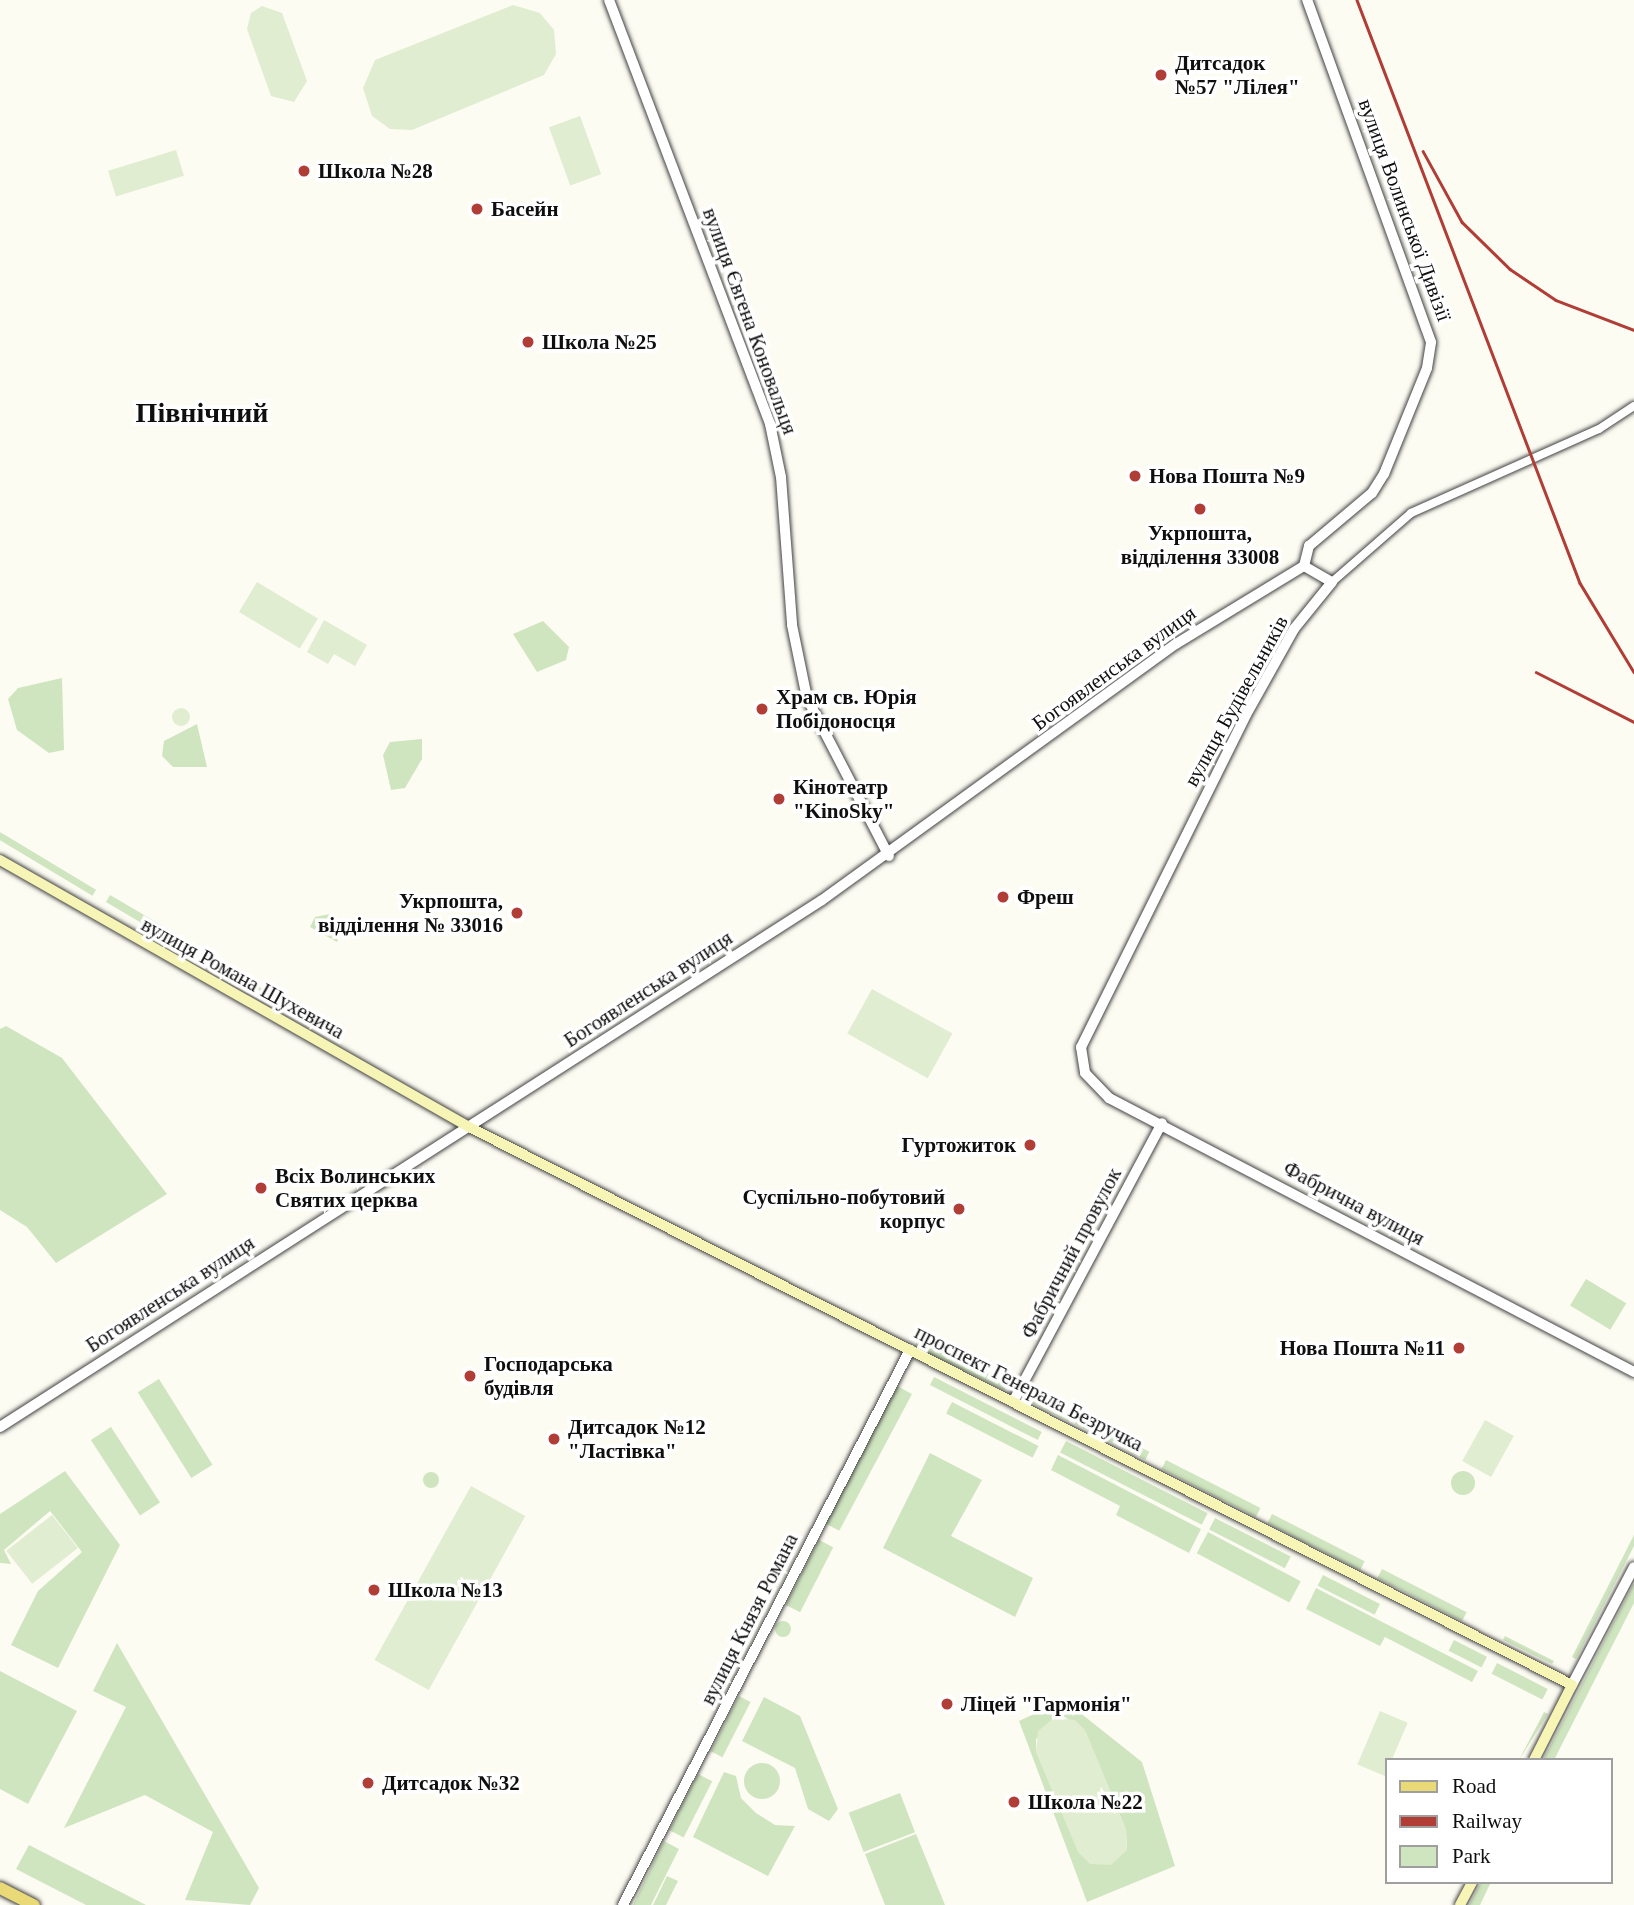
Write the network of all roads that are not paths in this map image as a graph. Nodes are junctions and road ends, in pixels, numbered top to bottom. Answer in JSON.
{"nodes":[{"id":1,"x":609,"y":0,"type":"edge"},
{"id":2,"x":1307,"y":0,"type":"edge"},
{"id":3,"x":1634,"y":406,"type":"edge"},
{"id":4,"x":1304,"y":566,"type":"junction"},
{"id":5,"x":1332,"y":582,"type":"junction"},
{"id":6,"x":889,"y":856,"type":"junction"},
{"id":7,"x":0,"y":860,"type":"edge"},
{"id":8,"x":1081,"y":1048,"type":"joint"},
{"id":9,"x":1162,"y":1123,"type":"junction"},
{"id":10,"x":469,"y":1126,"type":"junction"},
{"id":11,"x":910,"y":1350,"type":"junction"},
{"id":12,"x":1634,"y":1372,"type":"edge"},
{"id":13,"x":1013,"y":1402,"type":"junction"},
{"id":14,"x":0,"y":1427,"type":"edge"},
{"id":15,"x":1634,"y":1567,"type":"edge"},
{"id":16,"x":1572,"y":1685,"type":"junction"},
{"id":17,"x":1535,"y":1758,"type":"edge"},
{"id":18,"x":1471,"y":1884,"type":"edge"},
{"id":19,"x":0,"y":1888,"type":"edge"},
{"id":20,"x":34,"y":1905,"type":"edge"},
{"id":21,"x":623,"y":1905,"type":"edge"},
{"id":22,"x":1461,"y":1905,"type":"edge"}],
"edges":[{"from":1,"to":6,"type":"street","name":"вулиця Євгена Коновальця"},
{"from":2,"to":4,"type":"street","name":"вулиця Волинської Дивізії"},
{"from":3,"to":5,"type":"street","name":"вулиця Будівельників"},
{"from":4,"to":5,"type":"street"},
{"from":4,"to":6,"type":"street","name":"Богоявленська вулиця"},
{"from":5,"to":8,"type":"street","name":"вулиця Будівельників"},
{"from":6,"to":10,"type":"street","name":"Богоявленська вулиця"},
{"from":7,"to":10,"type":"main road","name":"вулиця Романа Шухевича"},
{"from":8,"to":9,"type":"street","name":"Фабрична вулиця"},
{"from":9,"to":12,"type":"street","name":"Фабрична вулиця"},
{"from":9,"to":13,"type":"street","name":"Фабричний провулок"},
{"from":10,"to":11,"type":"main road","name":"проспект Генерала Безручка"},
{"from":10,"to":14,"type":"street","name":"Богоявленська вулиця"},
{"from":11,"to":13,"type":"main road","name":"проспект Генерала Безручка"},
{"from":11,"to":21,"type":"street","name":"вулиця Князя Романа"},
{"from":13,"to":16,"type":"main road","name":"проспект Генерала Безручка"},
{"from":15,"to":16,"type":"street"},
{"from":16,"to":17,"type":"main road"},
{"from":18,"to":22,"type":"main road"},
{"from":19,"to":20,"type":"main road"}]}
